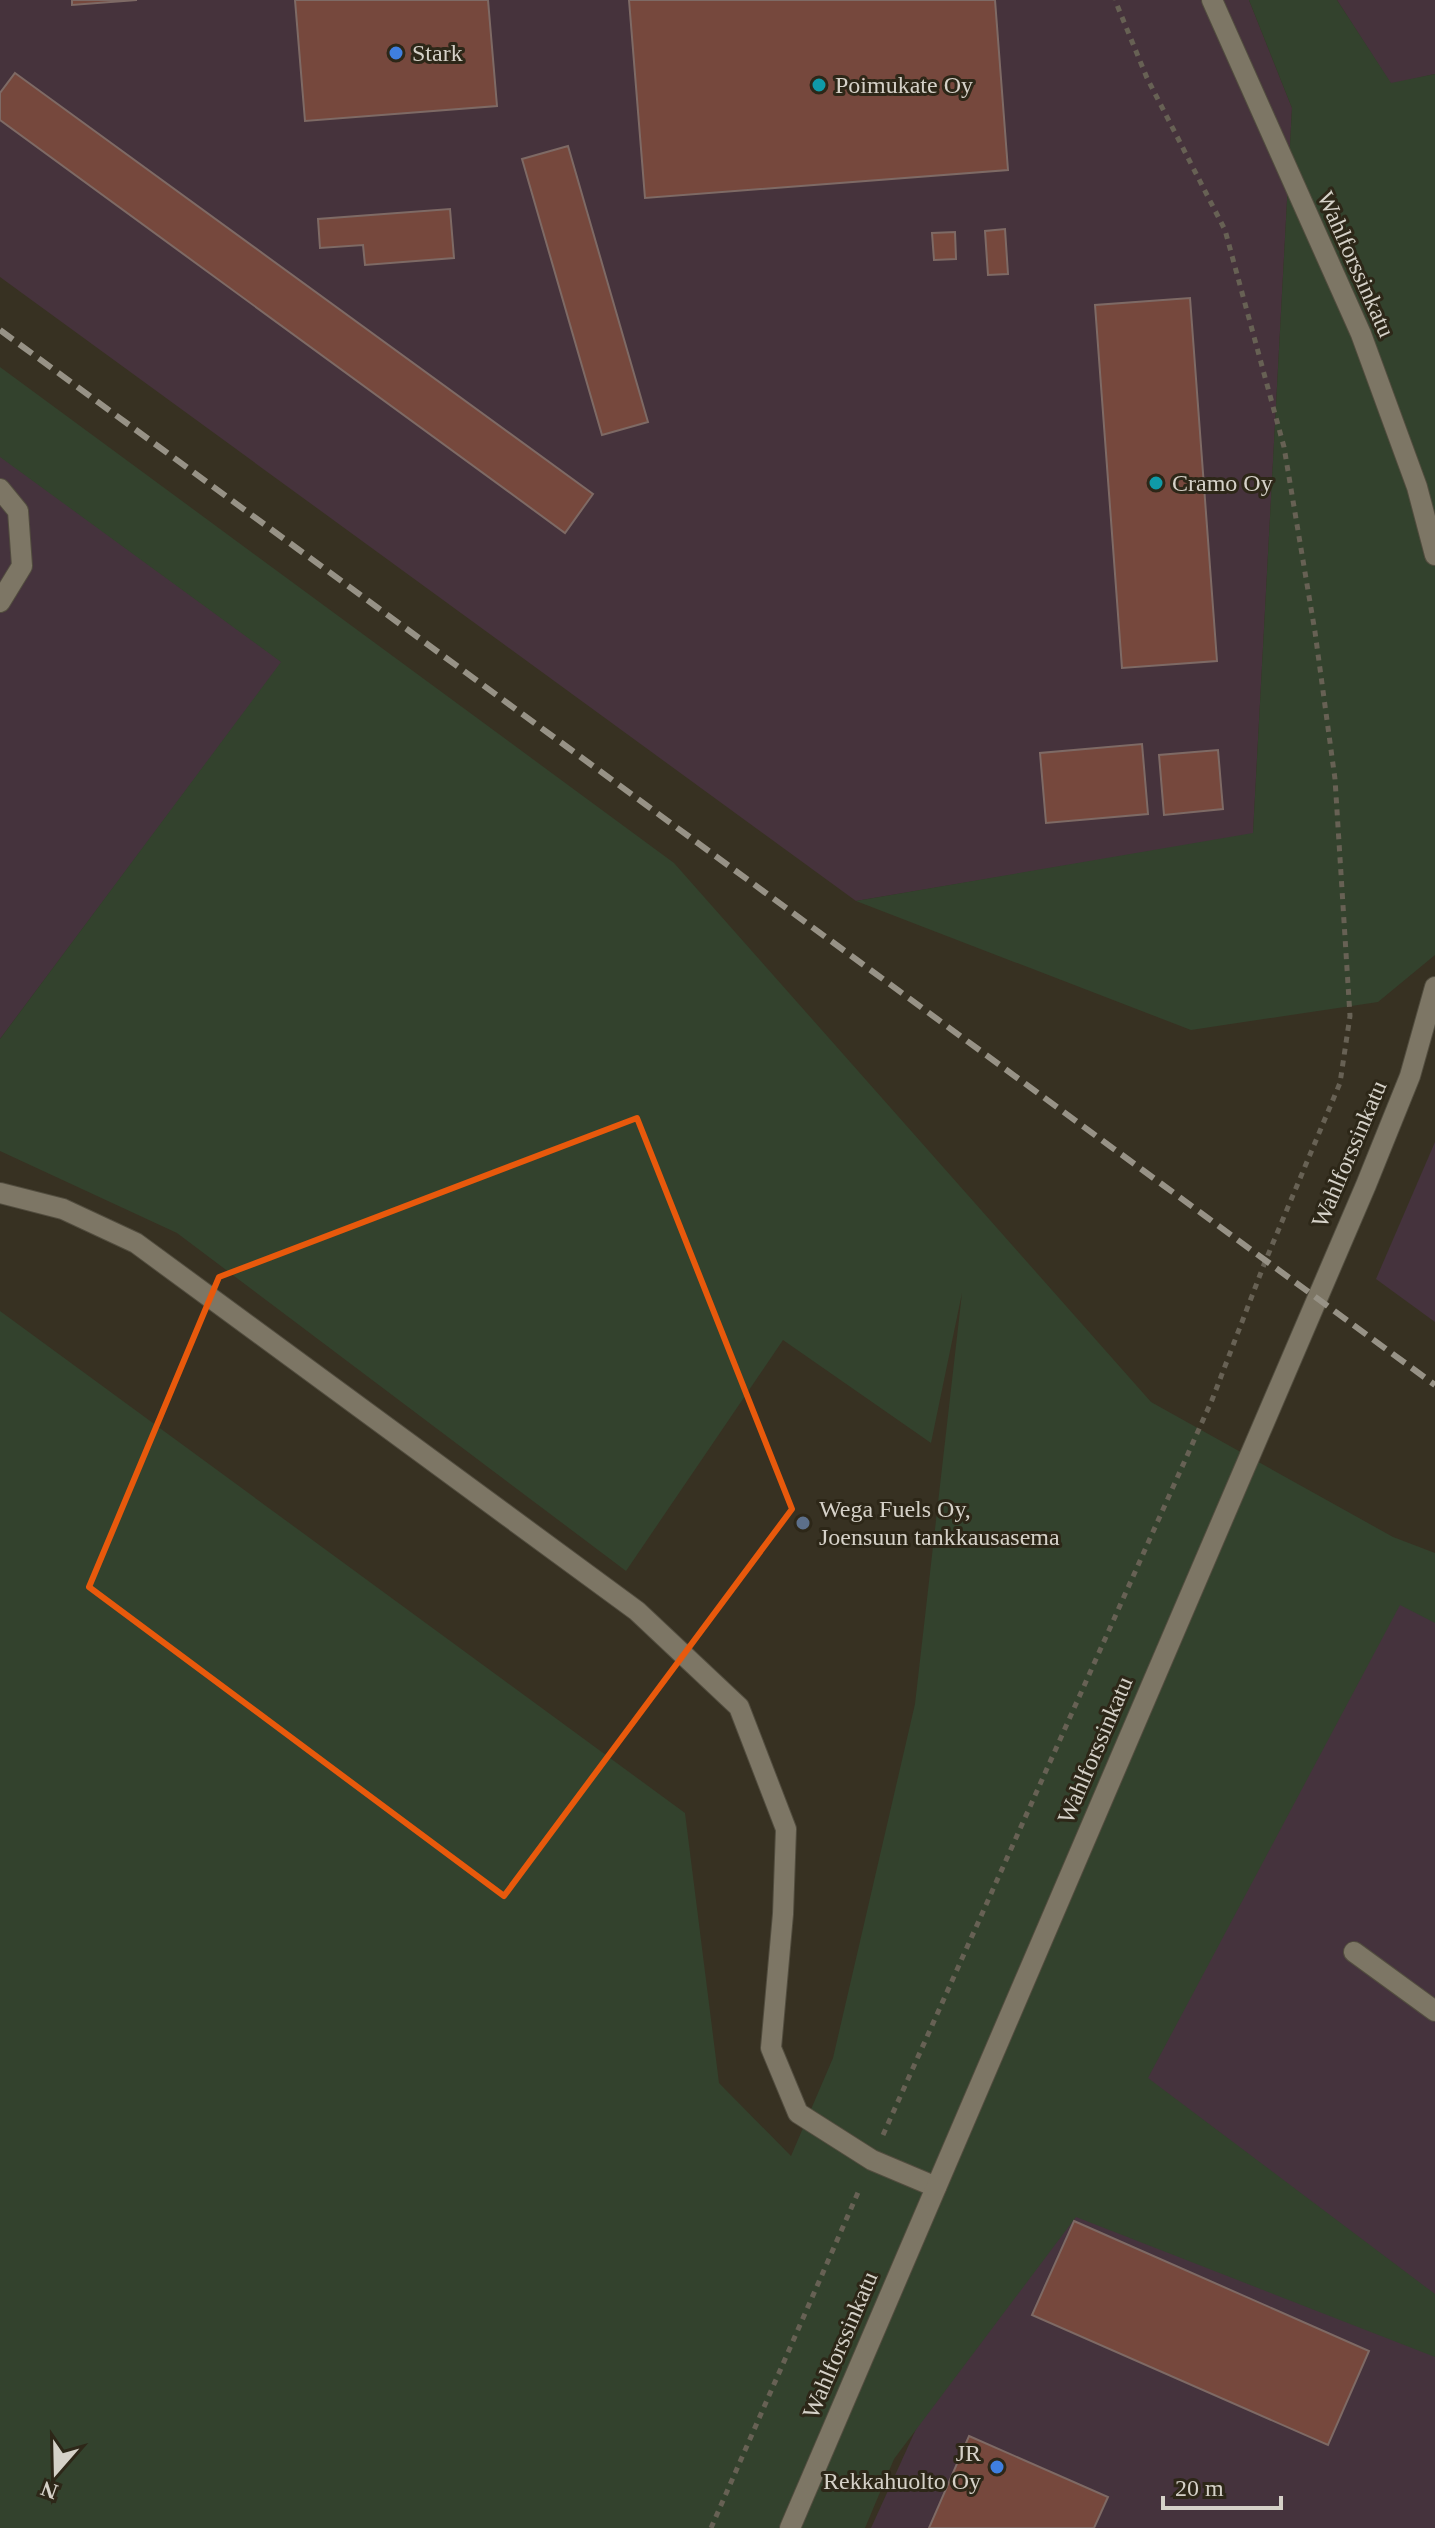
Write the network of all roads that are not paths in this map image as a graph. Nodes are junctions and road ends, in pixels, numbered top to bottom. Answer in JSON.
{"nodes":[{"id":1,"x":1212,"y":0,"type":"edge"},
{"id":2,"x":0,"y":489,"type":"edge"},
{"id":3,"x":1435,"y":555,"type":"edge"},
{"id":4,"x":0,"y":602,"type":"edge"},
{"id":5,"x":1435,"y":987,"type":"edge"},
{"id":6,"x":0,"y":1193,"type":"edge"},
{"id":7,"x":1354,"y":1952,"type":"dead end"},
{"id":8,"x":1435,"y":2011,"type":"edge"},
{"id":9,"x":936,"y":2187,"type":"junction"},
{"id":10,"x":790,"y":2528,"type":"edge"}],
"edges":[{"from":1,"to":3,"type":"street","name":"Wahlforssinkatu"},
{"from":2,"to":4,"type":"street"},
{"from":5,"to":9,"type":"street","name":"Wahlforssinkatu"},
{"from":6,"to":9,"type":"street"},
{"from":7,"to":8,"type":"street"},
{"from":9,"to":10,"type":"street","name":"Wahlforssinkatu"}]}
